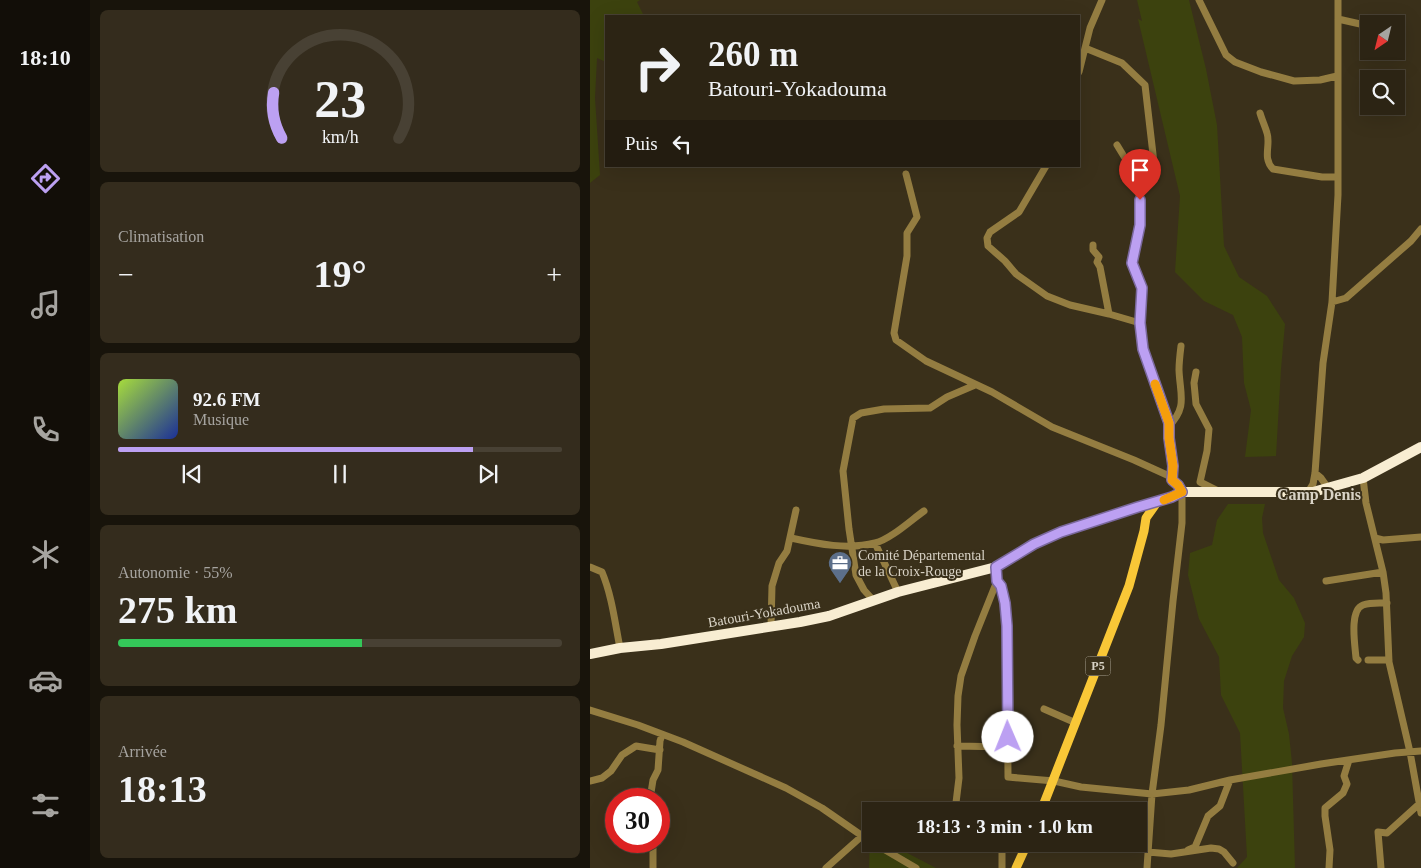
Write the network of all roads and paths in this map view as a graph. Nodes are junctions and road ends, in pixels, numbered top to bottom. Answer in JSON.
{"nodes":[{"id":1,"x":1102,"y":0,"type":"edge"},
{"id":2,"x":1199,"y":0,"type":"edge"},
{"id":3,"x":1338,"y":0,"type":"edge"},
{"id":4,"x":1338,"y":19,"type":"junction"},
{"id":5,"x":1360,"y":24,"type":"edge"},
{"id":6,"x":1085,"y":48,"type":"junction"},
{"id":7,"x":1080,"y":68,"type":"edge"},
{"id":8,"x":1337,"y":76,"type":"junction"},
{"id":9,"x":1260,"y":113,"type":"dead end"},
{"id":10,"x":1117,"y":145,"type":"dead end"},
{"id":11,"x":1045,"y":167,"type":"edge"},
{"id":12,"x":906,"y":174,"type":"dead end"},
{"id":13,"x":1338,"y":177,"type":"junction"},
{"id":14,"x":1138,"y":185,"type":"junction"},
{"id":15,"x":1421,"y":230,"type":"edge"},
{"id":16,"x":1093,"y":245,"type":"dead end"},
{"id":17,"x":1332,"y":302,"type":"junction"},
{"id":18,"x":1109,"y":314,"type":"junction"},
{"id":19,"x":1140,"y":323,"type":"junction"},
{"id":20,"x":1181,"y":346,"type":"dead end"},
{"id":21,"x":1196,"y":372,"type":"dead end"},
{"id":22,"x":975,"y":385,"type":"junction"},
{"id":23,"x":1168,"y":427,"type":"junction"},
{"id":24,"x":1421,"y":447,"type":"edge"},
{"id":25,"x":1315,"y":473,"type":"junction"},
{"id":26,"x":1363,"y":478,"type":"junction"},
{"id":27,"x":1172,"y":480,"type":"junction"},
{"id":28,"x":1328,"y":488,"type":"junction"},
{"id":29,"x":1182,"y":492,"type":"junction"},
{"id":30,"x":1308,"y":492,"type":"junction"},
{"id":31,"x":1218,"y":493,"type":"junction"},
{"id":32,"x":1158,"y":502,"type":"junction"},
{"id":33,"x":1138,"y":507,"type":"junction"},
{"id":34,"x":796,"y":510,"type":"dead end"},
{"id":35,"x":924,"y":511,"type":"dead end"},
{"id":36,"x":1146,"y":518,"type":"junction"},
{"id":37,"x":1421,"y":537,"type":"edge"},
{"id":38,"x":791,"y":538,"type":"junction"},
{"id":39,"x":1378,"y":541,"type":"junction"},
{"id":40,"x":875,"y":543,"type":"junction"},
{"id":41,"x":851,"y":545,"type":"junction"},
{"id":42,"x":590,"y":567,"type":"edge"},
{"id":43,"x":996,"y":567,"type":"junction"},
{"id":44,"x":1383,"y":572,"type":"junction"},
{"id":45,"x":997,"y":581,"type":"junction"},
{"id":46,"x":1326,"y":581,"type":"dead end"},
{"id":47,"x":898,"y":592,"type":"junction"},
{"id":48,"x":873,"y":600,"type":"junction"},
{"id":49,"x":1387,"y":603,"type":"junction"},
{"id":50,"x":770,"y":626,"type":"junction"},
{"id":51,"x":620,"y":648,"type":"junction"},
{"id":52,"x":590,"y":654,"type":"edge"},
{"id":53,"x":1358,"y":660,"type":"dead end"},
{"id":54,"x":1368,"y":660,"type":"dead end"},
{"id":55,"x":1389,"y":660,"type":"junction"},
{"id":56,"x":1044,"y":709,"type":"dead end"},
{"id":57,"x":590,"y":710,"type":"edge"},
{"id":58,"x":1076,"y":723,"type":"junction"},
{"id":59,"x":662,"y":735,"type":"junction"},
{"id":60,"x":957,"y":746,"type":"junction"},
{"id":61,"x":1008,"y":747,"type":"junction"},
{"id":62,"x":660,"y":750,"type":"junction"},
{"id":63,"x":1421,"y":751,"type":"edge"},
{"id":64,"x":1410,"y":752,"type":"junction"},
{"id":65,"x":1349,"y":760,"type":"junction"},
{"id":66,"x":1230,"y":780,"type":"junction"},
{"id":67,"x":1054,"y":781,"type":"junction"},
{"id":68,"x":590,"y":782,"type":"edge"},
{"id":69,"x":652,"y":788,"type":"edge"},
{"id":70,"x":1152,"y":794,"type":"junction"},
{"id":71,"x":956,"y":802,"type":"edge"},
{"id":72,"x":1045,"y":802,"type":"edge"},
{"id":73,"x":1419,"y":804,"type":"junction"},
{"id":74,"x":1421,"y":813,"type":"edge"},
{"id":75,"x":862,"y":836,"type":"joint"},
{"id":76,"x":889,"y":852,"type":"edge"},
{"id":77,"x":1002,"y":852,"type":"edge"},
{"id":78,"x":1023,"y":852,"type":"edge"},
{"id":79,"x":1148,"y":852,"type":"junction"},
{"id":80,"x":1184,"y":852,"type":"junction"},
{"id":81,"x":653,"y":853,"type":"edge"},
{"id":82,"x":1233,"y":863,"type":"dead end"},
{"id":83,"x":653,"y":868,"type":"edge"},
{"id":84,"x":826,"y":868,"type":"edge"},
{"id":85,"x":916,"y":868,"type":"edge"},
{"id":86,"x":1002,"y":868,"type":"edge"},
{"id":87,"x":1016,"y":868,"type":"edge"},
{"id":88,"x":1147,"y":868,"type":"edge"},
{"id":89,"x":1330,"y":868,"type":"edge"},
{"id":90,"x":1381,"y":868,"type":"edge"}],
"edges":[{"from":1,"to":6,"type":"street"},
{"from":2,"to":8,"type":"street"},
{"from":3,"to":4,"type":"street"},
{"from":4,"to":5,"type":"street"},
{"from":4,"to":8,"type":"street"},
{"from":6,"to":7,"type":"street"},
{"from":6,"to":14,"type":"street"},
{"from":8,"to":13,"type":"street"},
{"from":9,"to":13,"type":"street"},
{"from":10,"to":14,"type":"street"},
{"from":11,"to":18,"type":"street"},
{"from":12,"to":22,"type":"street"},
{"from":13,"to":17,"type":"street"},
{"from":14,"to":19,"type":"street"},
{"from":15,"to":17,"type":"street"},
{"from":16,"to":18,"type":"street"},
{"from":17,"to":25,"type":"street"},
{"from":18,"to":19,"type":"street"},
{"from":19,"to":23,"type":"street"},
{"from":20,"to":23,"type":"street"},
{"from":21,"to":31,"type":"street"},
{"from":22,"to":27,"type":"street"},
{"from":22,"to":41,"type":"street"},
{"from":23,"to":27,"type":"street"},
{"from":24,"to":26,"type":"highway","name":"Batouri-Yokadouma"},
{"from":25,"to":28,"type":"street"},
{"from":25,"to":30,"type":"street"},
{"from":26,"to":28,"type":"highway","name":"Batouri-Yokadouma"},
{"from":26,"to":39,"type":"street"},
{"from":27,"to":29,"type":"street"},
{"from":28,"to":30,"type":"highway","name":"Batouri-Yokadouma"},
{"from":29,"to":31,"type":"highway","name":"Batouri-Yokadouma"},
{"from":29,"to":32,"type":"highway","name":"Batouri-Yokadouma"},
{"from":29,"to":70,"type":"street"},
{"from":30,"to":31,"type":"highway","name":"Batouri-Yokadouma"},
{"from":32,"to":33,"type":"highway","name":"Batouri-Yokadouma"},
{"from":32,"to":36,"type":"main road","number":"P5"},
{"from":33,"to":36,"type":"main road"},
{"from":33,"to":43,"type":"highway","name":"Batouri-Yokadouma"},
{"from":34,"to":38,"type":"street"},
{"from":35,"to":40,"type":"street"},
{"from":36,"to":58,"type":"main road","number":"P5"},
{"from":37,"to":39,"type":"street"},
{"from":38,"to":41,"type":"street"},
{"from":38,"to":50,"type":"street"},
{"from":39,"to":44,"type":"street"},
{"from":40,"to":41,"type":"street"},
{"from":40,"to":47,"type":"street"},
{"from":41,"to":48,"type":"street"},
{"from":42,"to":51,"type":"street"},
{"from":43,"to":45,"type":"street"},
{"from":43,"to":47,"type":"highway","name":"Batouri-Yokadouma"},
{"from":44,"to":46,"type":"street"},
{"from":44,"to":49,"type":"street"},
{"from":45,"to":60,"type":"street"},
{"from":45,"to":61,"type":"street"},
{"from":47,"to":48,"type":"highway","name":"Batouri-Yokadouma"},
{"from":48,"to":50,"type":"highway","name":"Batouri-Yokadouma"},
{"from":49,"to":53,"type":"street"},
{"from":49,"to":55,"type":"street"},
{"from":50,"to":51,"type":"highway","name":"Batouri-Yokadouma"},
{"from":51,"to":52,"type":"highway","name":"Batouri-Yokadouma"},
{"from":54,"to":55,"type":"street"},
{"from":55,"to":64,"type":"street"},
{"from":56,"to":58,"type":"street"},
{"from":57,"to":59,"type":"street"},
{"from":58,"to":67,"type":"main road","number":"P5"},
{"from":59,"to":62,"type":"street"},
{"from":59,"to":75,"type":"street"},
{"from":60,"to":61,"type":"street"},
{"from":60,"to":71,"type":"street"},
{"from":61,"to":67,"type":"street"},
{"from":62,"to":68,"type":"street"},
{"from":62,"to":69,"type":"street"},
{"from":63,"to":64,"type":"street"},
{"from":64,"to":65,"type":"street"},
{"from":64,"to":73,"type":"street"},
{"from":65,"to":66,"type":"street"},
{"from":65,"to":89,"type":"street"},
{"from":66,"to":70,"type":"street"},
{"from":66,"to":80,"type":"street"},
{"from":67,"to":70,"type":"street"},
{"from":67,"to":72,"type":"main road","number":"P5"},
{"from":70,"to":79,"type":"street"},
{"from":73,"to":74,"type":"street"},
{"from":73,"to":90,"type":"street"},
{"from":75,"to":84,"type":"street"},
{"from":76,"to":85,"type":"street"},
{"from":77,"to":86,"type":"street"},
{"from":78,"to":87,"type":"main road"},
{"from":79,"to":80,"type":"street"},
{"from":79,"to":88,"type":"street"},
{"from":80,"to":82,"type":"street"},
{"from":81,"to":83,"type":"street"}]}
